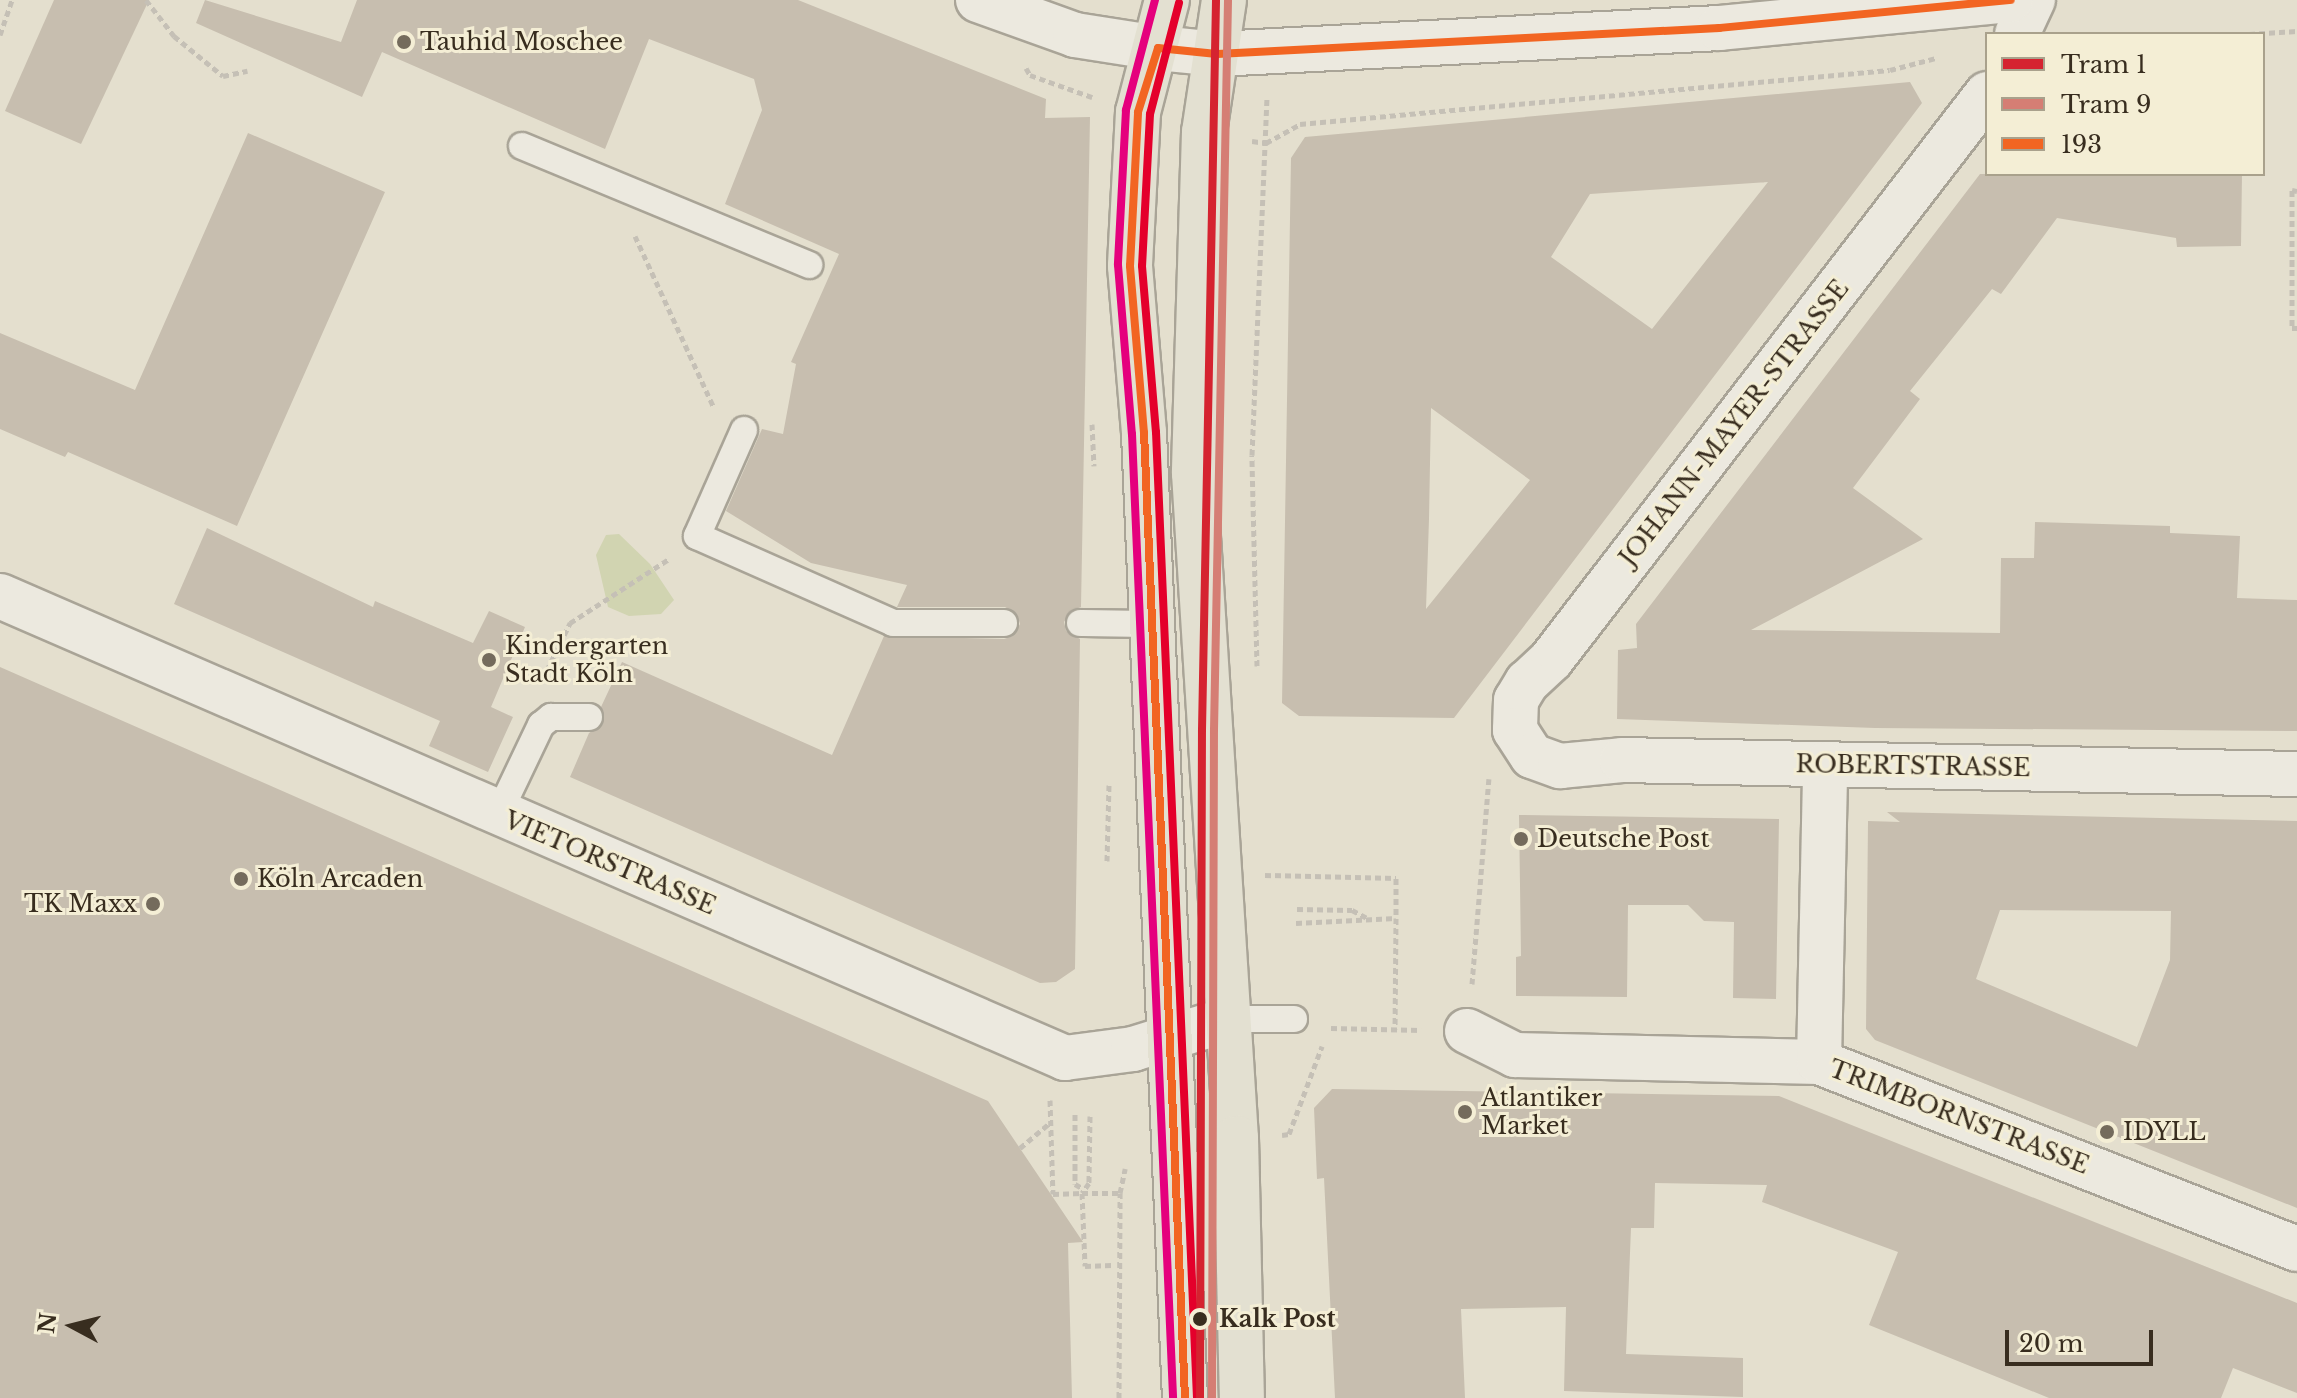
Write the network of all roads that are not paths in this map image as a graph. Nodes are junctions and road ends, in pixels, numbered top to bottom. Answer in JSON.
{"nodes":[{"id":1,"x":978,"y":0,"type":"edge"},
{"id":2,"x":1167,"y":0,"type":"edge"},
{"id":3,"x":1224,"y":0,"type":"edge"},
{"id":4,"x":2011,"y":0,"type":"edge"},
{"id":5,"x":2033,"y":0,"type":"edge"},
{"id":6,"x":2018,"y":32,"type":"edge"},
{"id":7,"x":1158,"y":48,"type":"junction"},
{"id":8,"x":1217,"y":54,"type":"junction"},
{"id":9,"x":1985,"y":97,"type":"edge"},
{"id":10,"x":522,"y":146,"type":"dead end"},
{"id":11,"x":809,"y":265,"type":"dead end"},
{"id":12,"x":744,"y":430,"type":"road end"},
{"id":13,"x":0,"y":596,"type":"edge"},
{"id":14,"x":1004,"y":623,"type":"dead end"},
{"id":15,"x":1080,"y":623,"type":"dead end"},
{"id":16,"x":1150,"y":624,"type":"junction"},
{"id":17,"x":589,"y":717,"type":"dead end"},
{"id":18,"x":1532,"y":756,"type":"joint"},
{"id":19,"x":1825,"y":765,"type":"junction"},
{"id":20,"x":2297,"y":774,"type":"edge"},
{"id":21,"x":498,"y":815,"type":"junction"},
{"id":22,"x":1230,"y":1019,"type":"junction"},
{"id":23,"x":1294,"y":1019,"type":"dead end"},
{"id":24,"x":1467,"y":1031,"type":"road end"},
{"id":25,"x":1169,"y":1041,"type":"junction"},
{"id":26,"x":1819,"y":1062,"type":"junction"},
{"id":27,"x":2297,"y":1249,"type":"edge"},
{"id":28,"x":1185,"y":1398,"type":"edge"},
{"id":29,"x":1242,"y":1398,"type":"edge"}],
"edges":[{"from":1,"to":7,"type":"street"},
{"from":2,"to":7,"type":"main road"},
{"from":3,"to":8,"type":"main road"},
{"from":4,"to":8,"type":"street"},
{"from":5,"to":6,"type":"street"},
{"from":7,"to":8,"type":"street"},
{"from":7,"to":16,"type":"main road"},
{"from":8,"to":22,"type":"main road"},
{"from":9,"to":18,"type":"street","name":"JOHANN-MAYER-STRASSE"},
{"from":10,"to":11,"type":"lane"},
{"from":12,"to":14,"type":"lane"},
{"from":13,"to":21,"type":"street","name":"VIETORSTRASSE"},
{"from":15,"to":16,"type":"lane"},
{"from":16,"to":25,"type":"main road"},
{"from":17,"to":21,"type":"lane"},
{"from":18,"to":19,"type":"street","name":"ROBERTSTRASSE"},
{"from":19,"to":20,"type":"street","name":"ROBERTSTRASSE"},
{"from":19,"to":26,"type":"street"},
{"from":21,"to":25,"type":"street","name":"VIETORSTRASSE"},
{"from":22,"to":23,"type":"lane"},
{"from":22,"to":25,"type":"street","name":"VIETORSTRASSE"},
{"from":22,"to":29,"type":"main road"},
{"from":24,"to":26,"type":"street","name":"TRIMBORNSTRASSE"},
{"from":25,"to":28,"type":"main road"},
{"from":26,"to":27,"type":"street","name":"TRIMBORNSTRASSE"}]}
